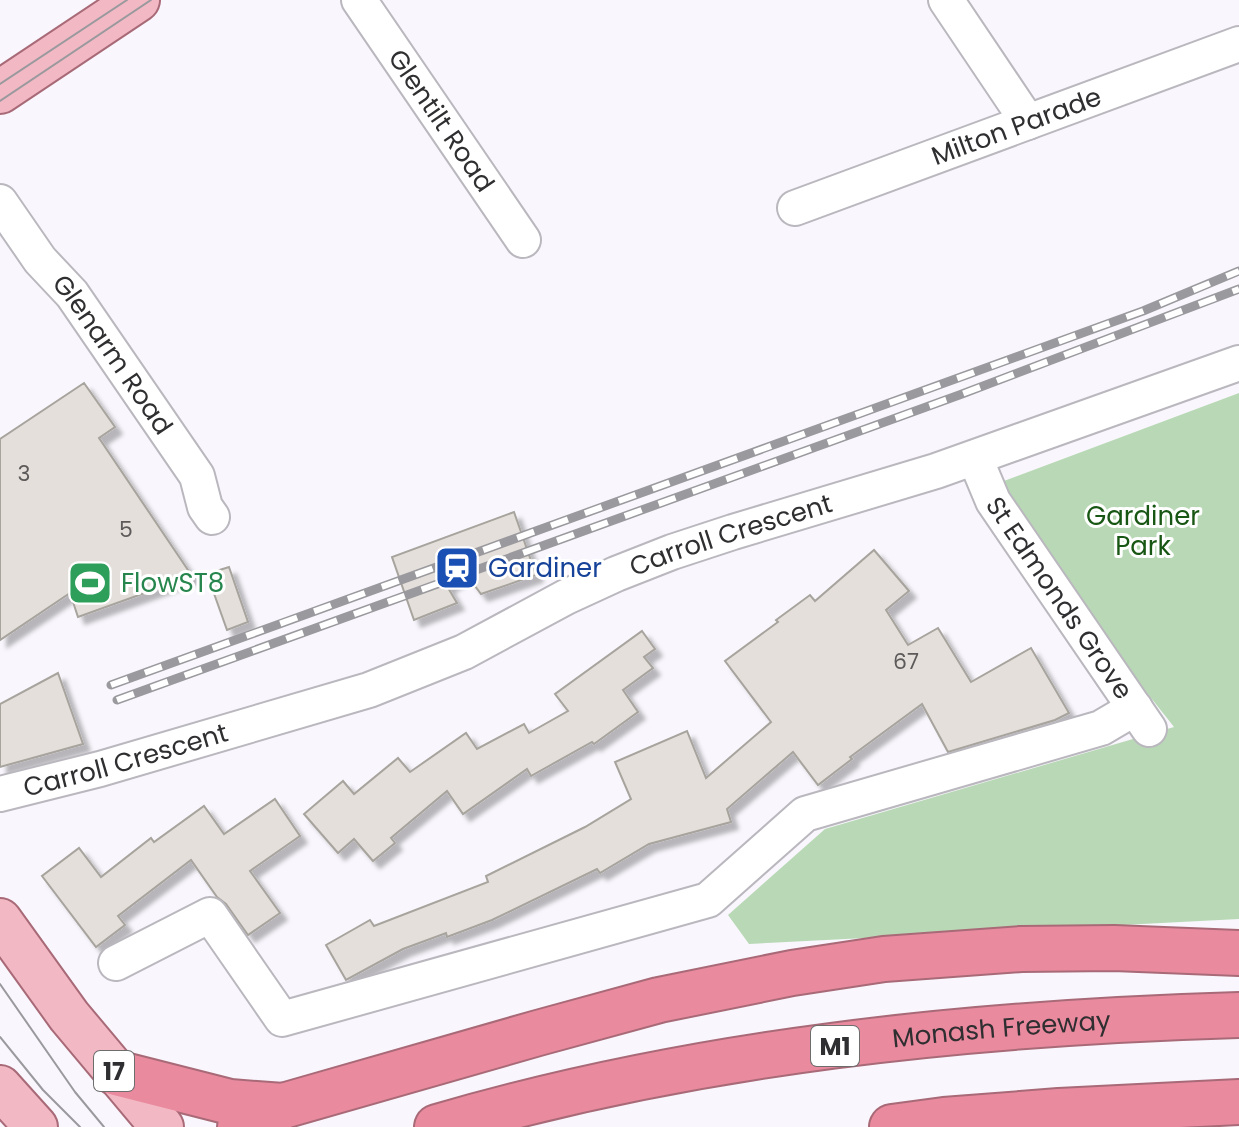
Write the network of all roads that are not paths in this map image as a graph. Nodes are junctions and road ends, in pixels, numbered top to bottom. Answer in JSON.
{"nodes":[{"id":1,"x":138,"y":0,"type":"edge"},
{"id":2,"x":359,"y":0,"type":"edge"},
{"id":3,"x":946,"y":0,"type":"edge"},
{"id":4,"x":1239,"y":44,"type":"edge"},
{"id":5,"x":0,"y":92,"type":"edge"},
{"id":6,"x":1028,"y":122,"type":"junction"},
{"id":7,"x":0,"y":202,"type":"edge"},
{"id":8,"x":795,"y":208,"type":"dead end"},
{"id":9,"x":523,"y":240,"type":"dead end"},
{"id":10,"x":1239,"y":363,"type":"edge"},
{"id":11,"x":981,"y":472,"type":"junction"},
{"id":12,"x":212,"y":517,"type":"dead end"},
{"id":13,"x":0,"y":794,"type":"edge"},
{"id":14,"x":0,"y":920,"type":"edge"},
{"id":15,"x":1239,"y":953,"type":"edge"},
{"id":16,"x":116,"y":963,"type":"dead end"},
{"id":17,"x":1239,"y":1015,"type":"edge"},
{"id":18,"x":116,"y":1073,"type":"junction"},
{"id":19,"x":0,"y":1087,"type":"edge"},
{"id":20,"x":1239,"y":1102,"type":"edge"},
{"id":21,"x":283,"y":1106,"type":"junction"},
{"id":22,"x":36,"y":1127,"type":"edge"},
{"id":23,"x":162,"y":1127,"type":"edge"},
{"id":24,"x":240,"y":1127,"type":"edge"},
{"id":25,"x":437,"y":1127,"type":"edge"},
{"id":26,"x":892,"y":1127,"type":"edge"}],
"edges":[{"from":1,"to":5,"type":"main road"},
{"from":2,"to":9,"type":"street","name":"Glentilt Road"},
{"from":3,"to":6,"type":"street"},
{"from":4,"to":6,"type":"street","name":"Milton Parade"},
{"from":6,"to":8,"type":"street","name":"Milton Parade"},
{"from":7,"to":12,"type":"street","name":"Glenarm Road"},
{"from":10,"to":11,"type":"street","name":"Carroll Crescent"},
{"from":11,"to":13,"type":"street","name":"Carroll Crescent"},
{"from":11,"to":16,"type":"street","name":"St Edmonds Grove"},
{"from":14,"to":18,"type":"main road","number":"17"},
{"from":15,"to":21,"type":"highway"},
{"from":17,"to":25,"type":"highway","name":"Monash Freeway","number":"M1"},
{"from":18,"to":21,"type":"highway"},
{"from":18,"to":23,"type":"main road","number":"17"},
{"from":19,"to":22,"type":"main road"},
{"from":20,"to":26,"type":"highway"},
{"from":21,"to":24,"type":"highway"}]}
